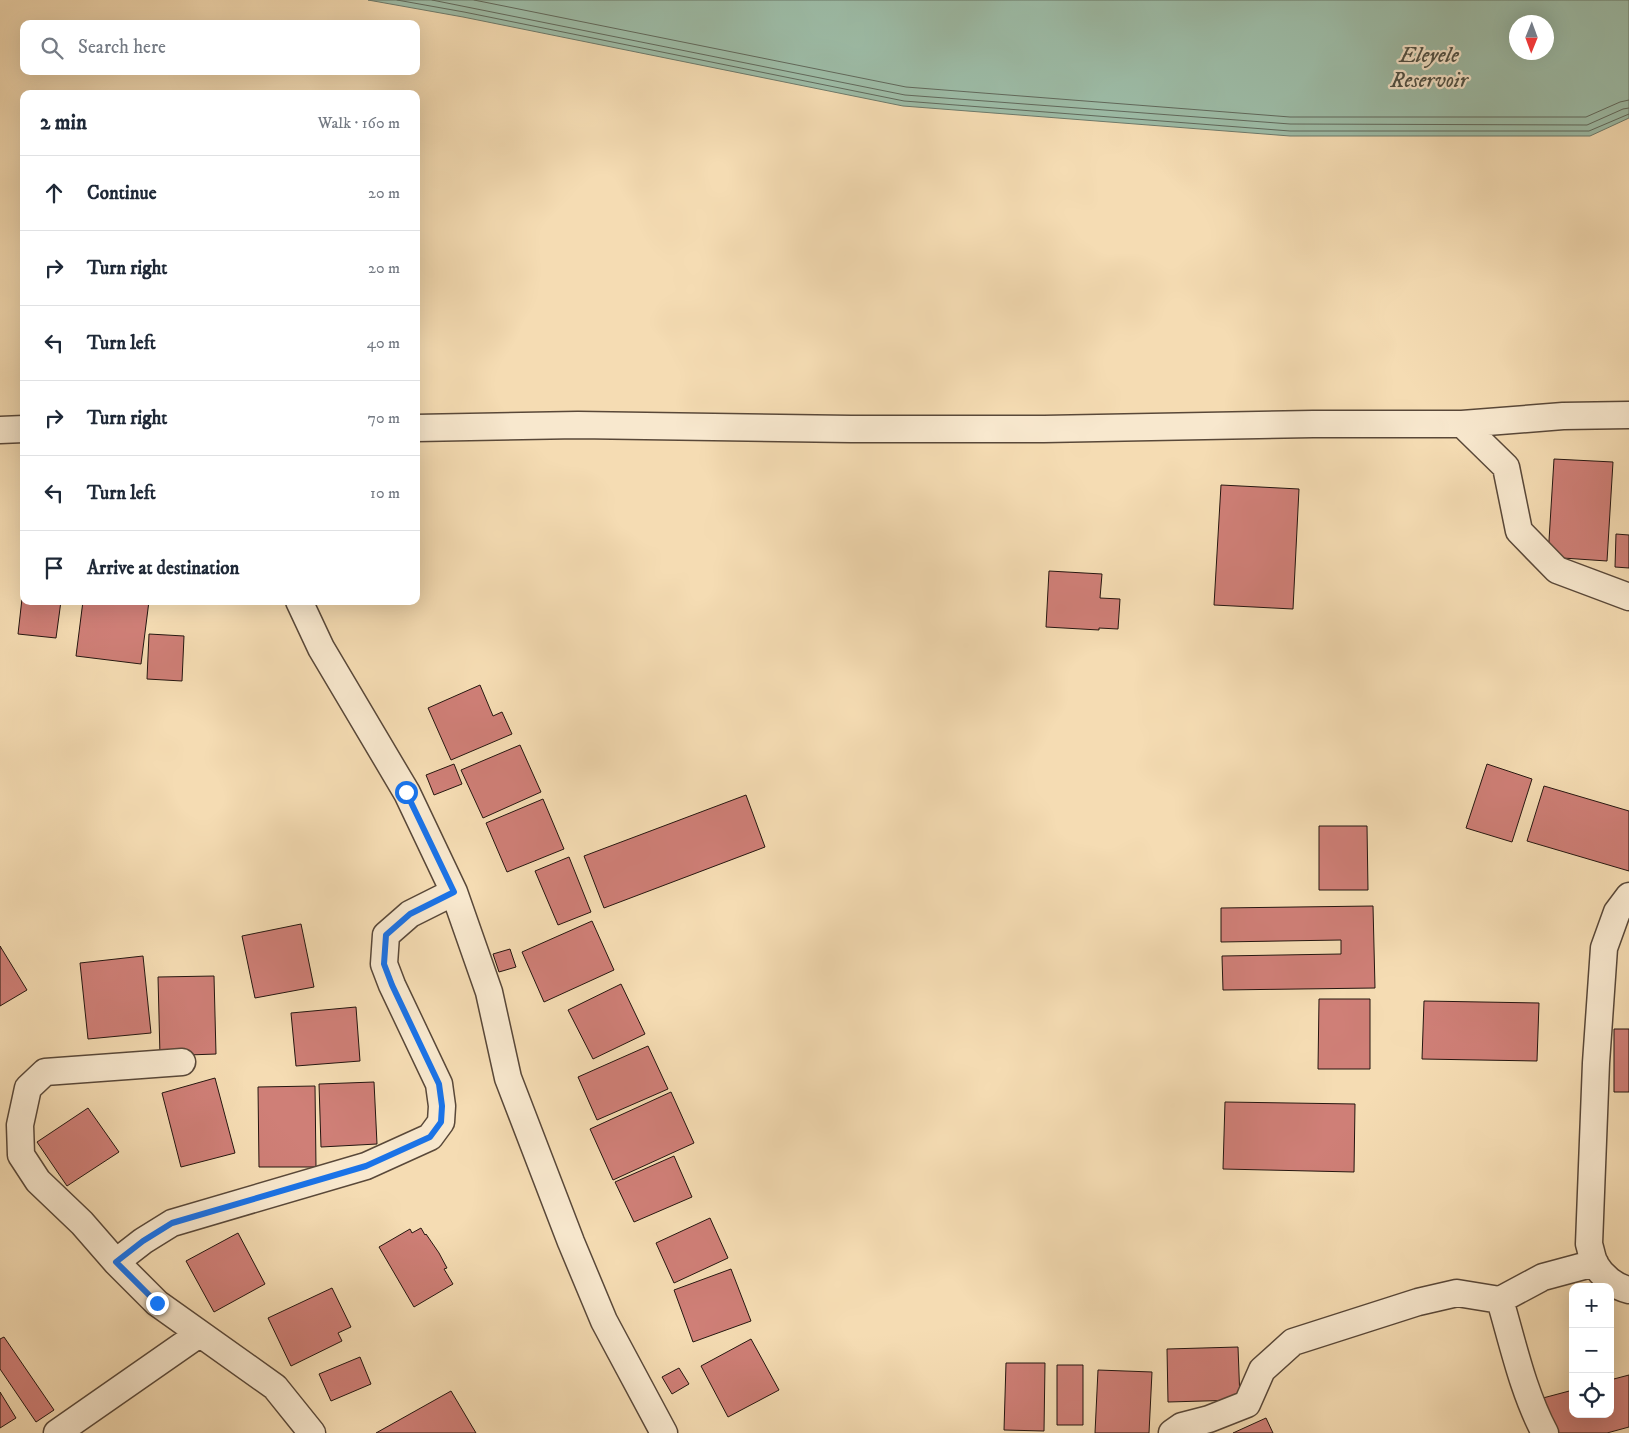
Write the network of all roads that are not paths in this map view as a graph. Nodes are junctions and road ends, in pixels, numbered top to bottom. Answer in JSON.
{"nodes":[{"id":1,"x":1629,"y":415,"type":"edge"},
{"id":2,"x":1462,"y":424,"type":"junction"},
{"id":3,"x":420,"y":428,"type":"edge"},
{"id":4,"x":0,"y":430,"type":"edge"},
{"id":5,"x":20,"y":430,"type":"edge"},
{"id":6,"x":1629,"y":597,"type":"edge"},
{"id":7,"x":301,"y":605,"type":"edge"},
{"id":8,"x":454,"y":892,"type":"junction"},
{"id":9,"x":1629,"y":896,"type":"edge"},
{"id":10,"x":182,"y":1062,"type":"dead end"},
{"id":11,"x":116,"y":1262,"type":"junction"},
{"id":12,"x":1595,"y":1264,"type":"junction"},
{"id":13,"x":1629,"y":1290,"type":"edge"},
{"id":14,"x":1500,"y":1300,"type":"junction"},
{"id":15,"x":199,"y":1334,"type":"junction"},
{"id":16,"x":57,"y":1433,"type":"edge"},
{"id":17,"x":312,"y":1433,"type":"edge"},
{"id":18,"x":664,"y":1433,"type":"edge"},
{"id":19,"x":1172,"y":1433,"type":"edge"},
{"id":20,"x":1545,"y":1433,"type":"edge"}],
"edges":[{"from":1,"to":2,"type":"street"},
{"from":2,"to":3,"type":"street"},
{"from":2,"to":6,"type":"street"},
{"from":4,"to":5,"type":"street"},
{"from":7,"to":8,"type":"street"},
{"from":8,"to":11,"type":"street"},
{"from":8,"to":18,"type":"street"},
{"from":9,"to":12,"type":"street"},
{"from":10,"to":11,"type":"street"},
{"from":11,"to":15,"type":"street"},
{"from":12,"to":13,"type":"street"},
{"from":12,"to":14,"type":"street"},
{"from":14,"to":19,"type":"street"},
{"from":14,"to":20,"type":"street"},
{"from":15,"to":16,"type":"street"},
{"from":15,"to":17,"type":"street"}]}
